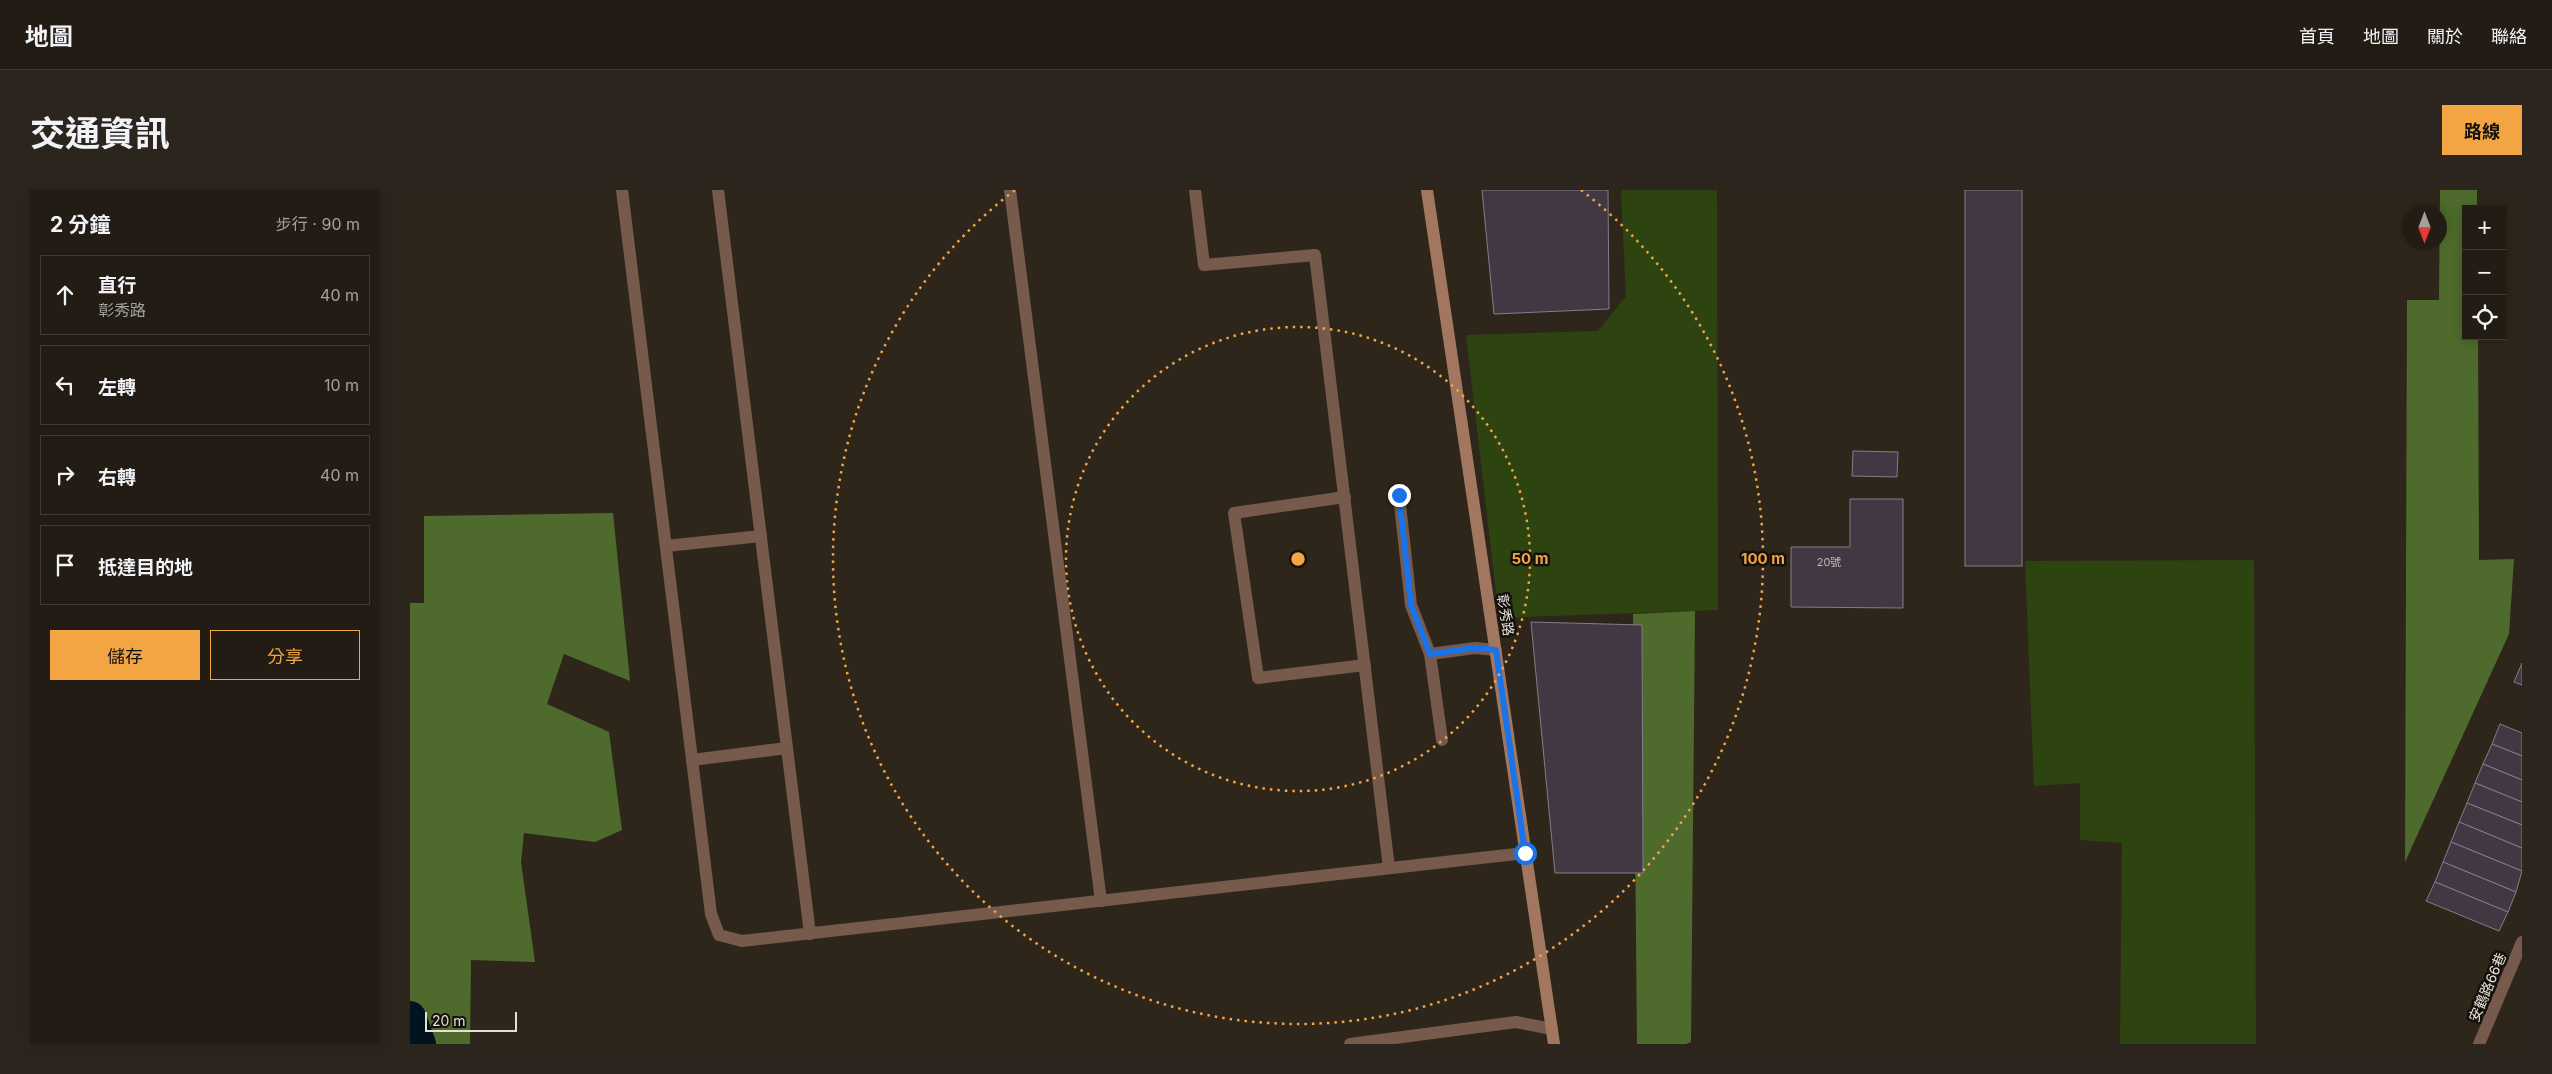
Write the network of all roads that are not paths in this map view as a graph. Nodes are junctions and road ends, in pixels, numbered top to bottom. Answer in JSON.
{"nodes":[{"id":1,"x":622,"y":190,"type":"edge"},
{"id":2,"x":718,"y":190,"type":"edge"},
{"id":3,"x":1010,"y":190,"type":"edge"},
{"id":4,"x":1195,"y":190,"type":"edge"},
{"id":5,"x":1427,"y":190,"type":"edge"},
{"id":6,"x":1399,"y":495,"type":"dead end"},
{"id":7,"x":1344,"y":497,"type":"junction"},
{"id":8,"x":761,"y":536,"type":"junction"},
{"id":9,"x":666,"y":546,"type":"junction"},
{"id":10,"x":1496,"y":650,"type":"junction"},
{"id":11,"x":1430,"y":654,"type":"junction"},
{"id":12,"x":1365,"y":666,"type":"junction"},
{"id":13,"x":1442,"y":740,"type":"dead end"},
{"id":14,"x":787,"y":748,"type":"junction"},
{"id":15,"x":692,"y":760,"type":"junction"},
{"id":16,"x":1525,"y":853,"type":"junction"},
{"id":17,"x":1390,"y":868,"type":"junction"},
{"id":18,"x":1100,"y":901,"type":"junction"},
{"id":19,"x":810,"y":934,"type":"junction"},
{"id":20,"x":2521,"y":948,"type":"edge"},
{"id":21,"x":1552,"y":1029,"type":"junction"},
{"id":22,"x":1350,"y":1044,"type":"edge"},
{"id":23,"x":1554,"y":1044,"type":"edge"},
{"id":24,"x":2479,"y":1044,"type":"edge"}],
"edges":[{"from":1,"to":9,"type":"lane"},
{"from":2,"to":8,"type":"lane"},
{"from":3,"to":18,"type":"lane"},
{"from":4,"to":7,"type":"lane"},
{"from":5,"to":10,"type":"street","name":"彰秀路"},
{"from":6,"to":11,"type":"lane"},
{"from":7,"to":12,"type":"lane"},
{"from":7,"to":12,"type":"lane"},
{"from":8,"to":9,"type":"lane"},
{"from":8,"to":14,"type":"lane"},
{"from":9,"to":15,"type":"lane"},
{"from":10,"to":11,"type":"lane"},
{"from":10,"to":16,"type":"street","name":"彰秀路"},
{"from":11,"to":13,"type":"lane"},
{"from":12,"to":17,"type":"lane"},
{"from":14,"to":15,"type":"lane"},
{"from":14,"to":19,"type":"lane"},
{"from":15,"to":19,"type":"lane"},
{"from":16,"to":17,"type":"lane"},
{"from":16,"to":21,"type":"street","name":"彰秀路"},
{"from":17,"to":18,"type":"lane"},
{"from":18,"to":19,"type":"lane"},
{"from":20,"to":24,"type":"lane","name":"安鶴路66巷"},
{"from":21,"to":22,"type":"lane"},
{"from":21,"to":23,"type":"street","name":"彰秀路"}]}
